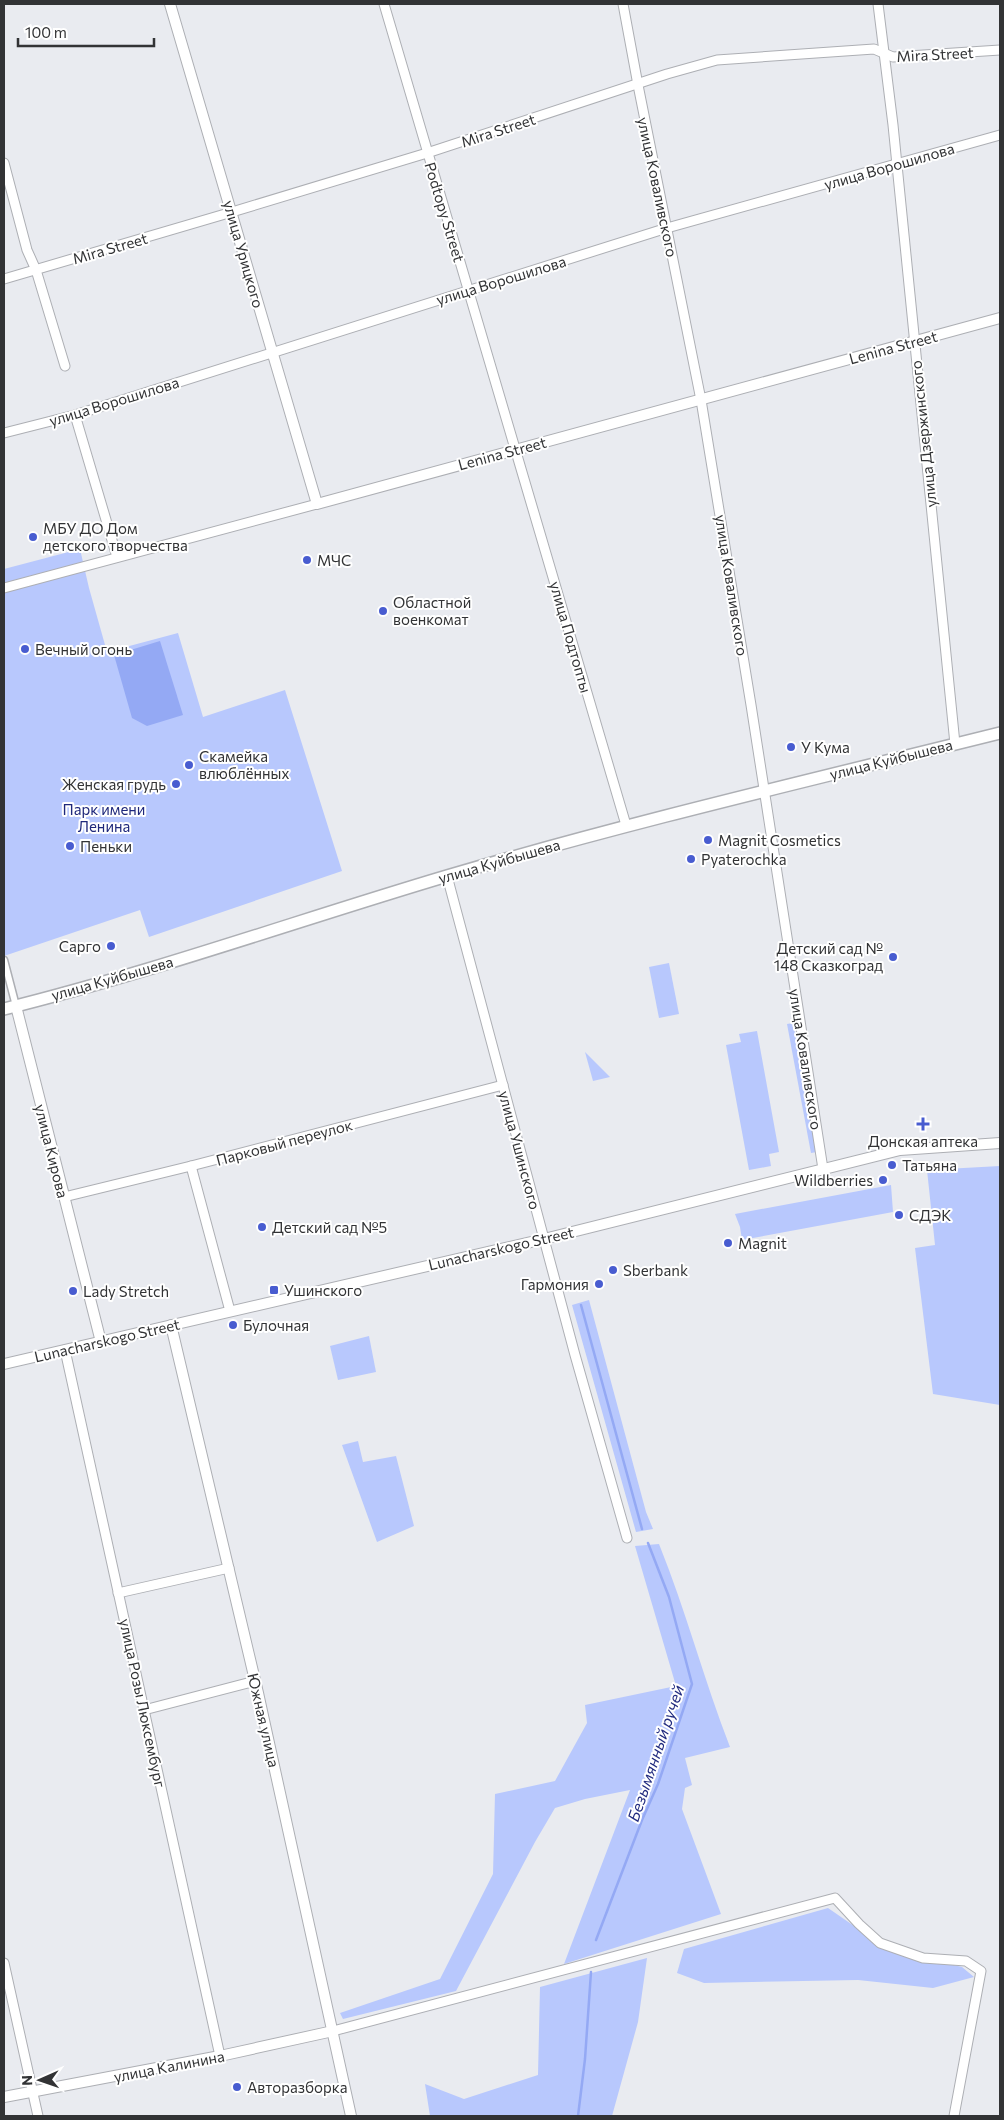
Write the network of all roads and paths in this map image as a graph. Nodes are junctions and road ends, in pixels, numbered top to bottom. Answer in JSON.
{"nodes":[{"id":1,"x":170,"y":4,"type":"edge"},
{"id":2,"x":384,"y":4,"type":"edge"},
{"id":3,"x":623,"y":4,"type":"edge"},
{"id":4,"x":878,"y":4,"type":"edge"},
{"id":5,"x":1000,"y":50,"type":"edge"},
{"id":6,"x":884,"y":54,"type":"junction"},
{"id":7,"x":638,"y":85,"type":"junction"},
{"id":8,"x":1000,"y":135,"type":"edge"},
{"id":9,"x":427,"y":153,"type":"junction"},
{"id":10,"x":4,"y":163,"type":"edge"},
{"id":11,"x":896,"y":164,"type":"junction"},
{"id":12,"x":232,"y":212,"type":"junction"},
{"id":13,"x":667,"y":228,"type":"junction"},
{"id":14,"x":36,"y":270,"type":"junction"},
{"id":15,"x":4,"y":279,"type":"edge"},
{"id":16,"x":469,"y":289,"type":"junction"},
{"id":17,"x":1000,"y":318,"type":"edge"},
{"id":18,"x":913,"y":341,"type":"junction"},
{"id":19,"x":272,"y":352,"type":"junction"},
{"id":20,"x":65,"y":366,"type":"dead end"},
{"id":21,"x":701,"y":400,"type":"junction"},
{"id":22,"x":74,"y":415,"type":"junction"},
{"id":23,"x":4,"y":433,"type":"edge"},
{"id":24,"x":516,"y":450,"type":"junction"},
{"id":25,"x":317,"y":504,"type":"junction"},
{"id":26,"x":117,"y":557,"type":"junction"},
{"id":27,"x":4,"y":588,"type":"edge"},
{"id":28,"x":1000,"y":733,"type":"edge"},
{"id":29,"x":955,"y":744,"type":"junction"},
{"id":30,"x":764,"y":791,"type":"junction"},
{"id":31,"x":626,"y":825,"type":"junction"},
{"id":32,"x":447,"y":876,"type":"junction"},
{"id":33,"x":4,"y":960,"type":"edge"},
{"id":34,"x":16,"y":1006,"type":"junction"},
{"id":35,"x":4,"y":1009,"type":"edge"},
{"id":36,"x":503,"y":1085,"type":"junction"},
{"id":37,"x":1000,"y":1143,"type":"edge"},
{"id":38,"x":191,"y":1166,"type":"junction"},
{"id":39,"x":823,"y":1169,"type":"junction"},
{"id":40,"x":64,"y":1197,"type":"junction"},
{"id":41,"x":544,"y":1239,"type":"junction"},
{"id":42,"x":230,"y":1311,"type":"junction"},
{"id":43,"x":171,"y":1325,"type":"junction"},
{"id":44,"x":101,"y":1342,"type":"junction"},
{"id":45,"x":65,"y":1350,"type":"junction"},
{"id":46,"x":4,"y":1364,"type":"edge"},
{"id":47,"x":627,"y":1538,"type":"dead end"},
{"id":48,"x":229,"y":1568,"type":"junction"},
{"id":49,"x":118,"y":1593,"type":"junction"},
{"id":50,"x":255,"y":1681,"type":"junction"},
{"id":51,"x":144,"y":1710,"type":"junction"},
{"id":52,"x":4,"y":1963,"type":"edge"},
{"id":53,"x":333,"y":2031,"type":"junction"},
{"id":54,"x":220,"y":2056,"type":"junction"},
{"id":55,"x":32,"y":2092,"type":"junction"},
{"id":56,"x":4,"y":2097,"type":"edge"},
{"id":57,"x":38,"y":2116,"type":"edge"},
{"id":58,"x":351,"y":2116,"type":"edge"},
{"id":59,"x":954,"y":2116,"type":"edge"}],
"edges":[{"from":1,"to":12,"type":"street","name":"улица Урицкого"},
{"from":2,"to":9,"type":"street","name":"Podtopy Street"},
{"from":3,"to":7,"type":"street","name":"улица Коваливского"},
{"from":4,"to":6,"type":"street","name":"улица Дзержинского"},
{"from":5,"to":6,"type":"street","name":"Mira Street"},
{"from":6,"to":7,"type":"street","name":"Mira Street"},
{"from":6,"to":11,"type":"street","name":"улица Дзержинского"},
{"from":7,"to":9,"type":"street","name":"Mira Street"},
{"from":7,"to":13,"type":"street","name":"улица Коваливского"},
{"from":8,"to":11,"type":"street","name":"улица Ворошилова"},
{"from":9,"to":12,"type":"street","name":"Mira Street"},
{"from":9,"to":16,"type":"street","name":"Podtopy Street"},
{"from":10,"to":14,"type":"street"},
{"from":11,"to":13,"type":"street","name":"улица Ворошилова"},
{"from":11,"to":18,"type":"street","name":"улица Дзержинского"},
{"from":12,"to":14,"type":"street","name":"Mira Street"},
{"from":12,"to":19,"type":"street","name":"улица Урицкого"},
{"from":13,"to":16,"type":"street","name":"улица Ворошилова"},
{"from":13,"to":21,"type":"street","name":"улица Коваливского"},
{"from":14,"to":15,"type":"street","name":"Mira Street"},
{"from":14,"to":20,"type":"street"},
{"from":16,"to":19,"type":"street","name":"улица Ворошилова"},
{"from":16,"to":24,"type":"street","name":"Podtopy Street"},
{"from":17,"to":18,"type":"street","name":"Lenina Street"},
{"from":18,"to":21,"type":"street","name":"Lenina Street"},
{"from":18,"to":29,"type":"street","name":"улица Дзержинского"},
{"from":19,"to":22,"type":"street","name":"улица Ворошилова"},
{"from":19,"to":25,"type":"street","name":"улица Урицкого"},
{"from":21,"to":24,"type":"street","name":"Lenina Street"},
{"from":21,"to":30,"type":"street","name":"улица Коваливского"},
{"from":22,"to":23,"type":"street","name":"улица Ворошилова"},
{"from":22,"to":26,"type":"street"},
{"from":24,"to":25,"type":"street","name":"Lenina Street"},
{"from":24,"to":31,"type":"street","name":"улица Подтопты"},
{"from":25,"to":26,"type":"street","name":"Lenina Street"},
{"from":26,"to":27,"type":"street","name":"Lenina Street"},
{"from":28,"to":29,"type":"main road","name":"улица Куйбышева"},
{"from":29,"to":30,"type":"main road","name":"улица Куйбышева"},
{"from":30,"to":31,"type":"main road","name":"улица Куйбышева"},
{"from":30,"to":39,"type":"street","name":"улица Коваливского"},
{"from":31,"to":32,"type":"main road","name":"улица Куйбышева"},
{"from":32,"to":34,"type":"main road","name":"улица Куйбышева"},
{"from":32,"to":36,"type":"street","name":"улица Ушинского"},
{"from":33,"to":34,"type":"street","name":"улица Кирова"},
{"from":34,"to":35,"type":"main road","name":"улица Куйбышева"},
{"from":34,"to":40,"type":"street","name":"улица Кирова"},
{"from":36,"to":38,"type":"street","name":"Парковый переулок"},
{"from":36,"to":41,"type":"street","name":"улица Ушинского"},
{"from":37,"to":39,"type":"street","name":"Lunacharskogo Street"},
{"from":38,"to":40,"type":"street","name":"Парковый переулок"},
{"from":38,"to":42,"type":"street"},
{"from":39,"to":41,"type":"street","name":"Lunacharskogo Street"},
{"from":40,"to":44,"type":"street","name":"улица Кирова"},
{"from":41,"to":42,"type":"street","name":"Lunacharskogo Street"},
{"from":41,"to":47,"type":"street","name":"улица Ушинского"},
{"from":42,"to":43,"type":"street","name":"Lunacharskogo Street"},
{"from":43,"to":44,"type":"street","name":"Lunacharskogo Street"},
{"from":43,"to":48,"type":"street","name":"Южная улица"},
{"from":44,"to":45,"type":"street","name":"Lunacharskogo Street"},
{"from":45,"to":46,"type":"street","name":"Lunacharskogo Street"},
{"from":45,"to":49,"type":"street","name":"улица Розы Люксембург"},
{"from":48,"to":49,"type":"street"},
{"from":48,"to":50,"type":"street","name":"Южная улица"},
{"from":49,"to":51,"type":"street","name":"улица Розы Люксембург"},
{"from":50,"to":51,"type":"street"},
{"from":50,"to":53,"type":"street","name":"Южная улица"},
{"from":51,"to":54,"type":"street","name":"улица Розы Люксембург"},
{"from":52,"to":55,"type":"street"},
{"from":53,"to":54,"type":"street","name":"улица Калинина"},
{"from":53,"to":58,"type":"street","name":"Южная улица"},
{"from":53,"to":59,"type":"street"},
{"from":54,"to":55,"type":"street","name":"улица Калинина"},
{"from":55,"to":56,"type":"street","name":"улица Калинина"},
{"from":55,"to":57,"type":"street"}]}
